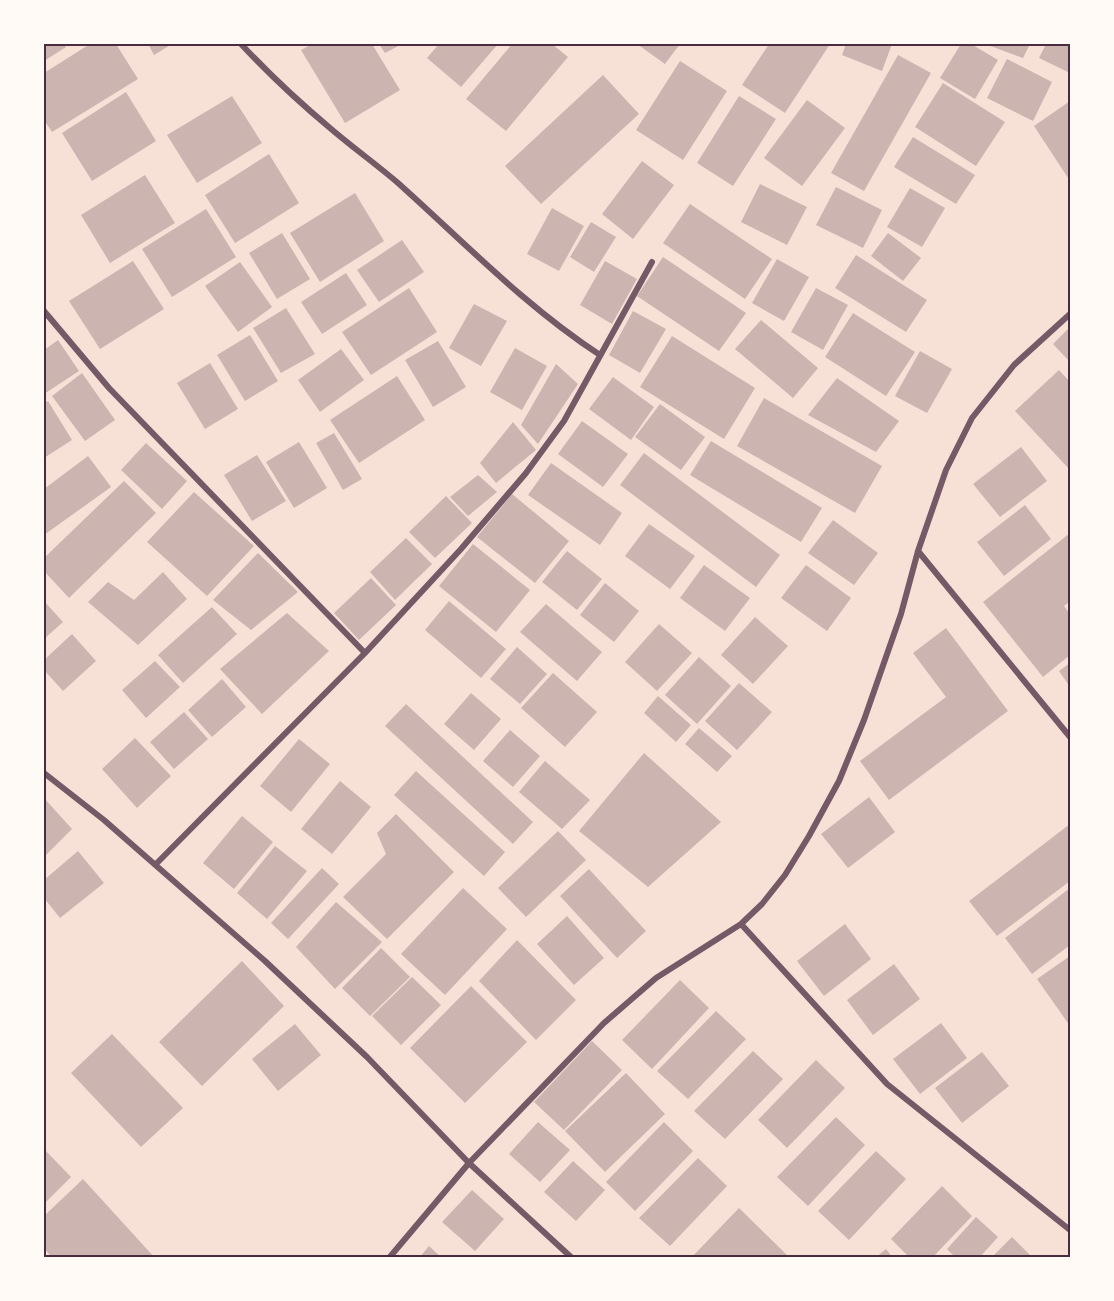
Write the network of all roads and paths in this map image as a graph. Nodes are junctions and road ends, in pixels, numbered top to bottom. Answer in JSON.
{"nodes":[{"id":1,"x":241,"y":44,"type":"edge"},
{"id":2,"x":652,"y":262,"type":"dead end"},
{"id":3,"x":44,"y":311,"type":"edge"},
{"id":4,"x":1071,"y":314,"type":"edge"},
{"id":5,"x":600,"y":355,"type":"junction"},
{"id":6,"x":918,"y":551,"type":"junction"},
{"id":7,"x":365,"y":653,"type":"junction"},
{"id":8,"x":1071,"y":737,"type":"edge"},
{"id":9,"x":44,"y":774,"type":"edge"},
{"id":10,"x":156,"y":864,"type":"junction"},
{"id":11,"x":741,"y":924,"type":"junction"},
{"id":12,"x":469,"y":1163,"type":"junction"},
{"id":13,"x":1071,"y":1230,"type":"edge"},
{"id":14,"x":389,"y":1257,"type":"edge"},
{"id":15,"x":572,"y":1257,"type":"edge"}],
"edges":[{"from":1,"to":5,"type":"street"},
{"from":2,"to":5,"type":"street"},
{"from":3,"to":7,"type":"street"},
{"from":4,"to":6,"type":"street"},
{"from":5,"to":7,"type":"street"},
{"from":6,"to":8,"type":"street"},
{"from":6,"to":11,"type":"street"},
{"from":7,"to":10,"type":"street"},
{"from":9,"to":10,"type":"street"},
{"from":10,"to":12,"type":"street"},
{"from":11,"to":12,"type":"street"},
{"from":11,"to":13,"type":"street"},
{"from":12,"to":14,"type":"street"},
{"from":12,"to":15,"type":"street"}]}
